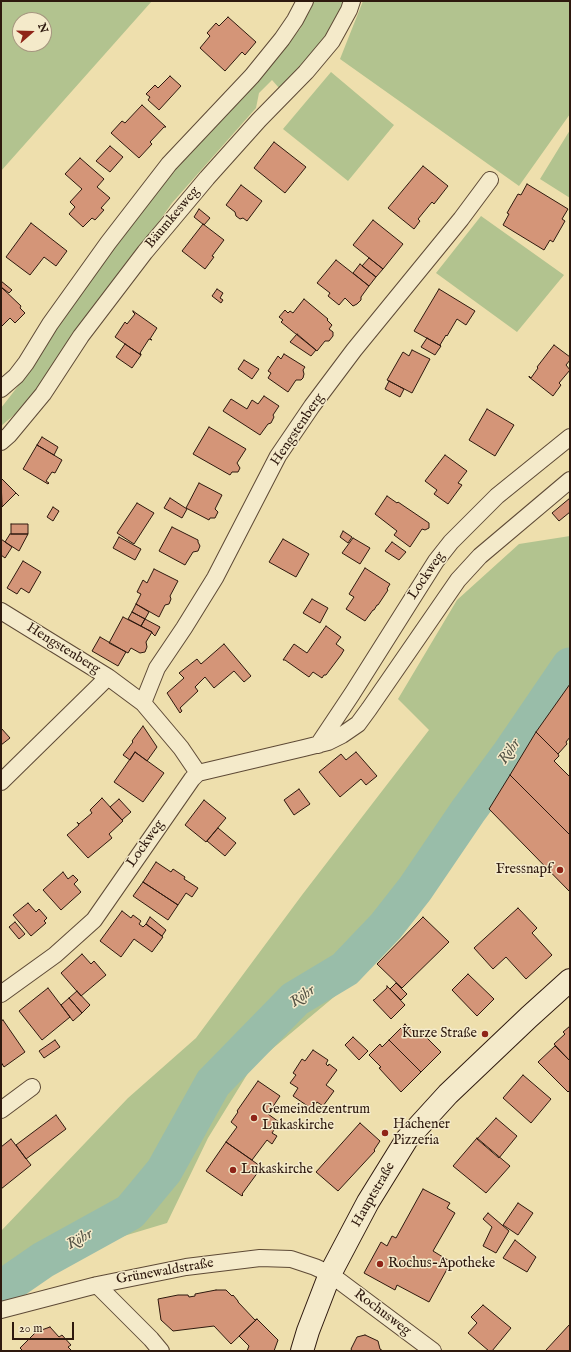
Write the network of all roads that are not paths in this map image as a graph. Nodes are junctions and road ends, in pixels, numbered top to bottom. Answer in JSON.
{"nodes":[{"id":1,"x":305,"y":1,"type":"edge"},
{"id":2,"x":352,"y":1,"type":"edge"},
{"id":3,"x":490,"y":180,"type":"dead end"},
{"id":4,"x":1,"y":389,"type":"edge"},
{"id":5,"x":570,"y":437,"type":"edge"},
{"id":6,"x":1,"y":442,"type":"edge"},
{"id":7,"x":570,"y":480,"type":"edge"},
{"id":8,"x":1,"y":611,"type":"edge"},
{"id":9,"x":108,"y":677,"type":"junction"},
{"id":10,"x":143,"y":703,"type":"junction"},
{"id":11,"x":318,"y":745,"type":"junction"},
{"id":12,"x":198,"y":773,"type":"junction"},
{"id":13,"x":1,"y":782,"type":"edge"},
{"id":14,"x":570,"y":980,"type":"edge"},
{"id":15,"x":1,"y":994,"type":"edge"},
{"id":16,"x":32,"y":1087,"type":"dead end"},
{"id":17,"x":1,"y":1110,"type":"edge"},
{"id":18,"x":330,"y":1274,"type":"junction"},
{"id":19,"x":91,"y":1287,"type":"junction"},
{"id":20,"x":1,"y":1310,"type":"edge"},
{"id":21,"x":161,"y":1351,"type":"edge"},
{"id":22,"x":302,"y":1351,"type":"edge"},
{"id":23,"x":433,"y":1351,"type":"edge"}],
"edges":[{"from":1,"to":4,"type":"street"},
{"from":2,"to":6,"type":"street","name":"Bäumkesweg"},
{"from":3,"to":10,"type":"street","name":"Hengstenberg"},
{"from":5,"to":11,"type":"street","name":"Lockweg"},
{"from":7,"to":11,"type":"street","name":"Lockweg"},
{"from":8,"to":9,"type":"street","name":"Hengstenberg"},
{"from":9,"to":10,"type":"street","name":"Hengstenberg"},
{"from":9,"to":13,"type":"street"},
{"from":10,"to":12,"type":"street","name":"Hengstenberg"},
{"from":11,"to":12,"type":"street","name":"Lockweg"},
{"from":12,"to":15,"type":"street","name":"Lockweg"},
{"from":14,"to":18,"type":"main road","name":"Hauptstraße"},
{"from":16,"to":17,"type":"street"},
{"from":18,"to":19,"type":"street","name":"Grünewaldstraße"},
{"from":18,"to":22,"type":"main road","name":"Hauptstraße"},
{"from":18,"to":23,"type":"street","name":"Rochusweg"},
{"from":19,"to":20,"type":"street","name":"Grünewaldstraße"},
{"from":19,"to":21,"type":"street"}]}
